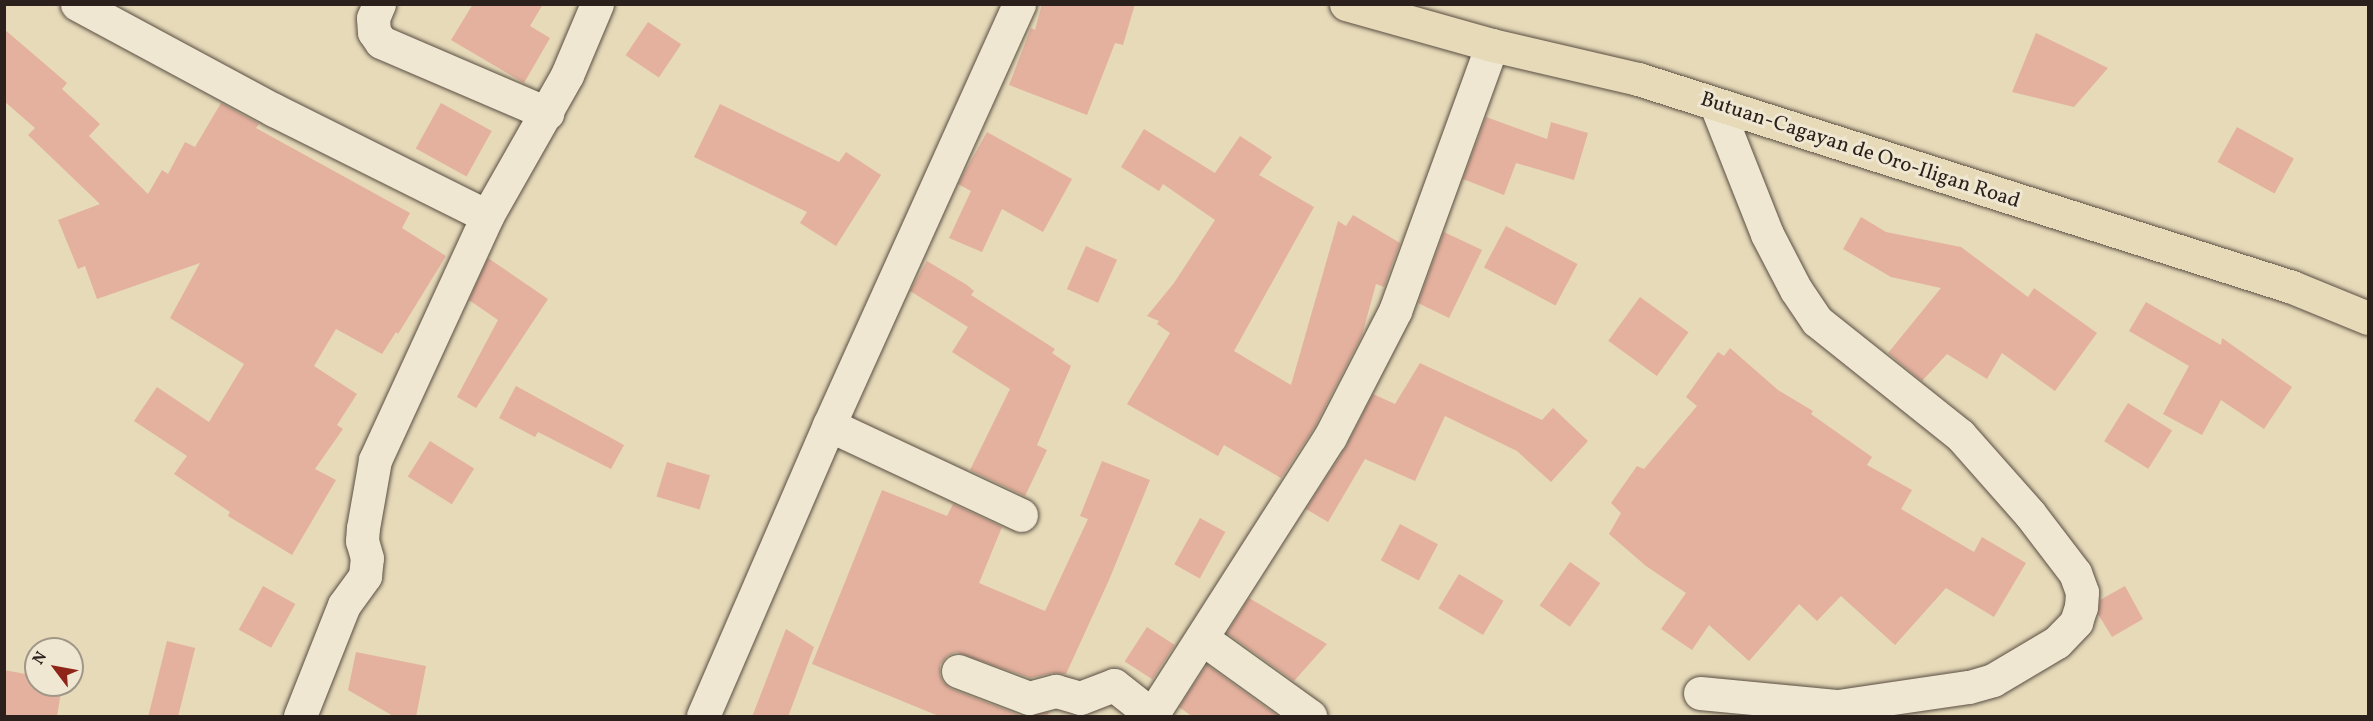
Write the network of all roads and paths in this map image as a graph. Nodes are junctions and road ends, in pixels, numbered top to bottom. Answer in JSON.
{"nodes":[{"id":1,"x":77,"y":4,"type":"edge"},
{"id":2,"x":379,"y":4,"type":"edge"},
{"id":3,"x":597,"y":4,"type":"edge"},
{"id":4,"x":1019,"y":4,"type":"edge"},
{"id":5,"x":1346,"y":4,"type":"edge"},
{"id":6,"x":1492,"y":45,"type":"junction"},
{"id":7,"x":1716,"y":105,"type":"junction"},
{"id":8,"x":547,"y":113,"type":"junction"},
{"id":9,"x":487,"y":216,"type":"junction"},
{"id":10,"x":2368,"y":318,"type":"edge"},
{"id":11,"x":829,"y":425,"type":"junction"},
{"id":12,"x":1021,"y":514,"type":"dead end"},
{"id":13,"x":1203,"y":639,"type":"junction"},
{"id":14,"x":958,"y":672,"type":"dead end"},
{"id":15,"x":1700,"y":693,"type":"dead end"},
{"id":16,"x":1310,"y":716,"type":"edge"},
{"id":17,"x":300,"y":717,"type":"edge"},
{"id":18,"x":703,"y":717,"type":"edge"}],
"edges":[{"from":1,"to":9,"type":"street"},
{"from":2,"to":8,"type":"street"},
{"from":3,"to":8,"type":"street"},
{"from":4,"to":11,"type":"street"},
{"from":5,"to":6,"type":"highway","name":"Butuan-Cagayan de Oro-Iligan Road"},
{"from":6,"to":7,"type":"highway","name":"Butuan-Cagayan de Oro-Iligan Road"},
{"from":6,"to":13,"type":"street"},
{"from":7,"to":10,"type":"highway","name":"Butuan-Cagayan de Oro-Iligan Road"},
{"from":7,"to":15,"type":"street"},
{"from":8,"to":9,"type":"street"},
{"from":9,"to":17,"type":"street"},
{"from":11,"to":12,"type":"street"},
{"from":11,"to":18,"type":"street"},
{"from":13,"to":14,"type":"street"},
{"from":13,"to":16,"type":"street"}]}
